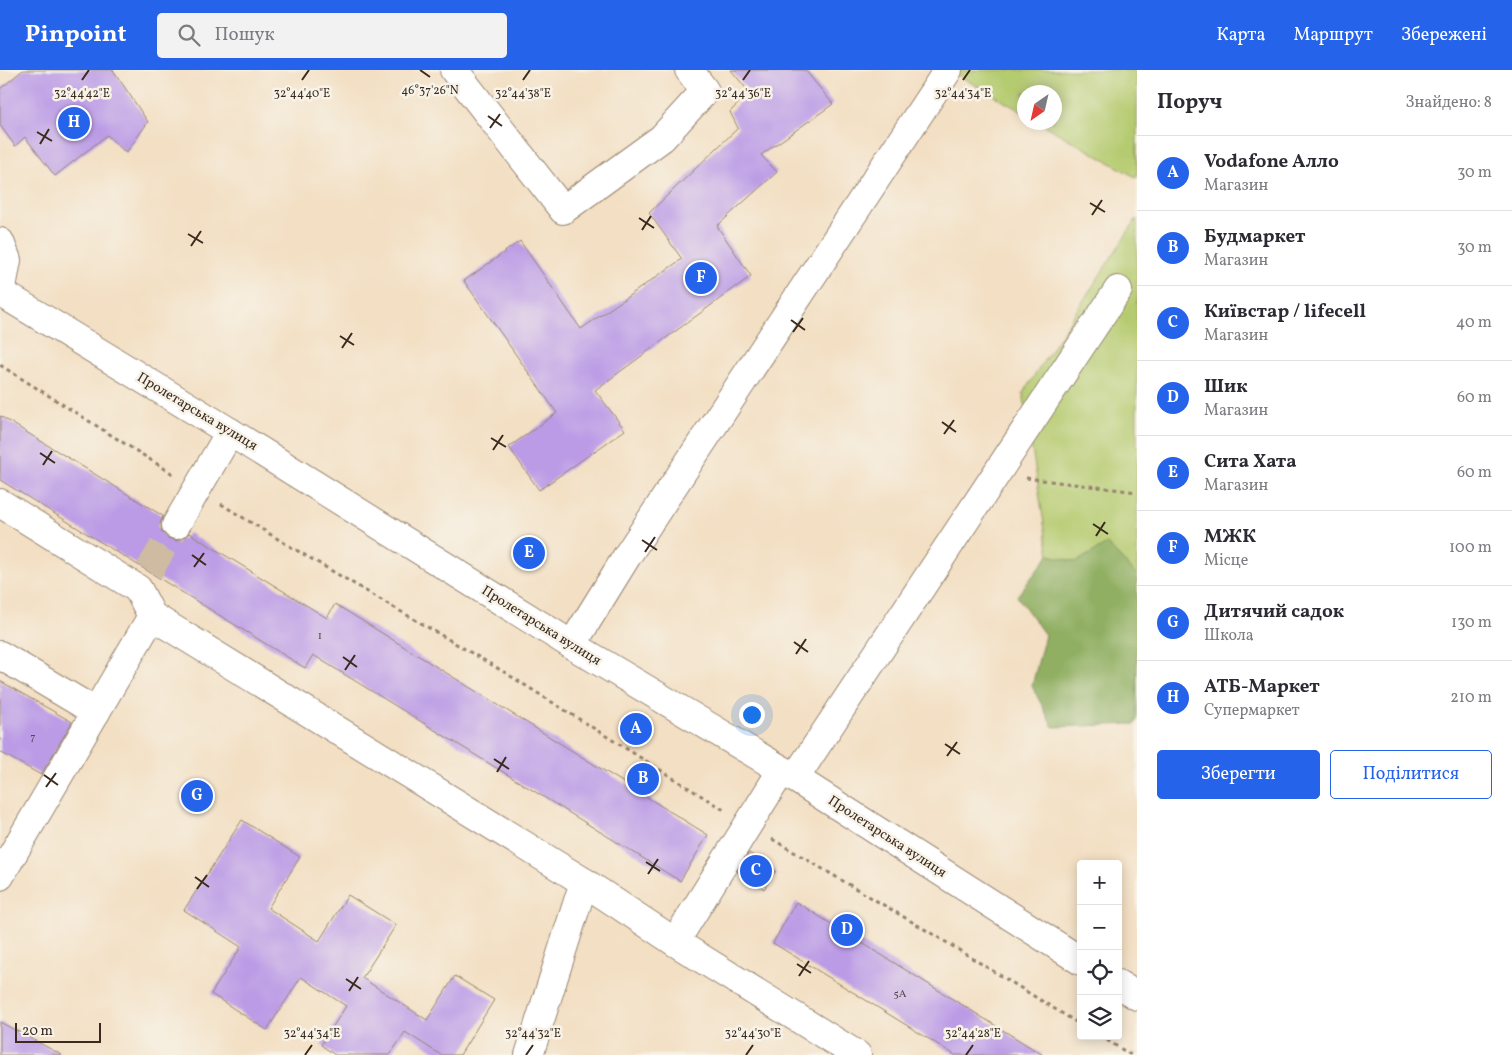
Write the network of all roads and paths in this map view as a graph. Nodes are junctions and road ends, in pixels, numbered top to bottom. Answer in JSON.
{"nodes":[{"id":1,"x":454,"y":70,"type":"edge"},
{"id":2,"x":689,"y":70,"type":"edge"},
{"id":3,"x":948,"y":70,"type":"edge"},
{"id":4,"x":0,"y":242,"type":"edge"},
{"id":5,"x":1118,"y":290,"type":"dead end"},
{"id":6,"x":1,"y":292,"type":"edge"},
{"id":7,"x":0,"y":365,"type":"edge"},
{"id":8,"x":230,"y":432,"type":"junction"},
{"id":9,"x":996,"y":474,"type":"junction"},
{"id":10,"x":197,"y":489,"type":"junction"},
{"id":11,"x":1137,"y":492,"type":"edge"},
{"id":12,"x":0,"y":504,"type":"edge"},
{"id":13,"x":176,"y":525,"type":"tunnel mouth"},
{"id":14,"x":152,"y":616,"type":"junction"},
{"id":15,"x":572,"y":645,"type":"junction"},
{"id":16,"x":0,"y":655,"type":"edge"},
{"id":17,"x":96,"y":712,"type":"junction"},
{"id":18,"x":788,"y":774,"type":"junction"},
{"id":19,"x":748,"y":824,"type":"junction"},
{"id":20,"x":0,"y":876,"type":"edge"},
{"id":21,"x":584,"y":882,"type":"junction"},
{"id":22,"x":675,"y":942,"type":"junction"},
{"id":23,"x":1077,"y":957,"type":"edge"},
{"id":24,"x":1122,"y":987,"type":"edge"},
{"id":25,"x":1137,"y":996,"type":"edge"},
{"id":26,"x":1077,"y":1023,"type":"edge"},
{"id":27,"x":1107,"y":1040,"type":"edge"},
{"id":28,"x":529,"y":1055,"type":"edge"},
{"id":29,"x":857,"y":1055,"type":"edge"},
{"id":30,"x":1131,"y":1055,"type":"edge"}],
"edges":[{"from":1,"to":2,"type":"street"},
{"from":3,"to":15,"type":"street"},
{"from":4,"to":6,"type":"street"},
{"from":5,"to":9,"type":"street"},
{"from":6,"to":8,"type":"street","name":"Пролетарська вулиця"},
{"from":7,"to":10,"type":"path"},
{"from":8,"to":10,"type":"street"},
{"from":8,"to":15,"type":"street","name":"Пролетарська вулиця"},
{"from":9,"to":11,"type":"path"},
{"from":9,"to":18,"type":"street"},
{"from":10,"to":13,"type":"street"},
{"from":10,"to":19,"type":"path"},
{"from":12,"to":14,"type":"street"},
{"from":14,"to":17,"type":"street"},
{"from":14,"to":21,"type":"street"},
{"from":15,"to":18,"type":"street","name":"Пролетарська вулиця"},
{"from":16,"to":17,"type":"street"},
{"from":17,"to":20,"type":"street"},
{"from":18,"to":19,"type":"street"},
{"from":18,"to":23,"type":"street","name":"Пролетарська вулиця"},
{"from":19,"to":22,"type":"street"},
{"from":19,"to":26,"type":"path"},
{"from":21,"to":22,"type":"street"},
{"from":21,"to":28,"type":"street"},
{"from":22,"to":29,"type":"street"},
{"from":24,"to":25,"type":"street"},
{"from":27,"to":30,"type":"path"}]}
